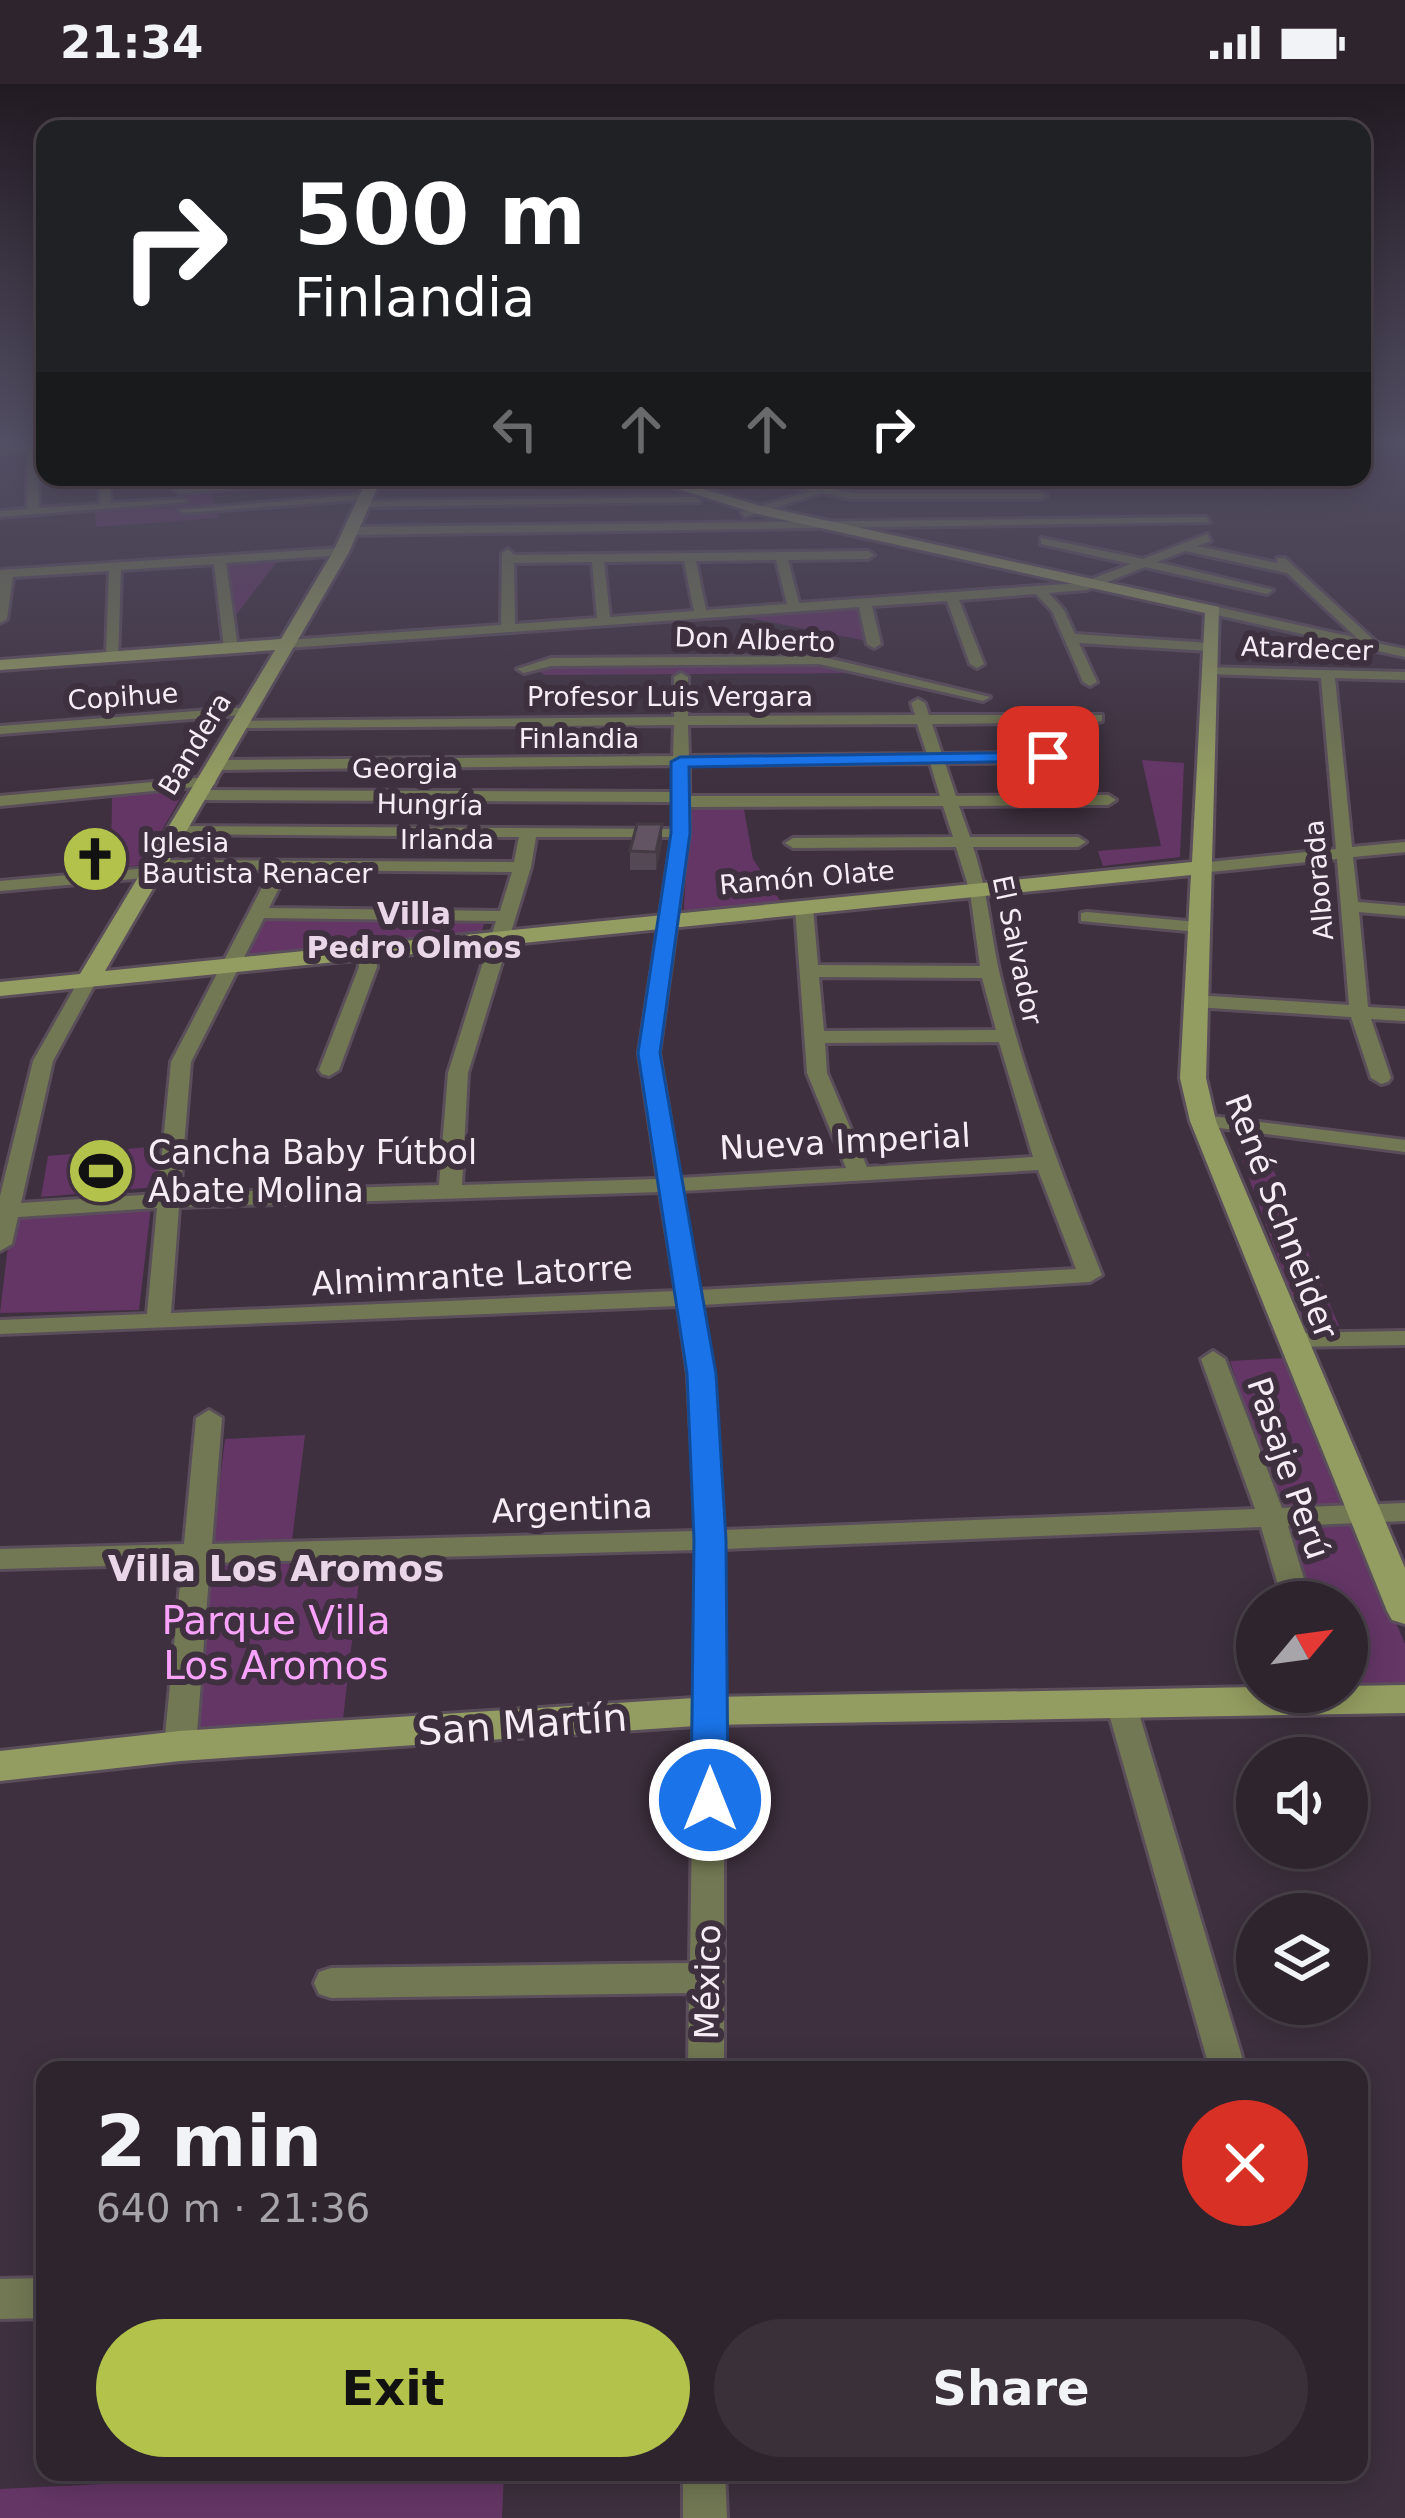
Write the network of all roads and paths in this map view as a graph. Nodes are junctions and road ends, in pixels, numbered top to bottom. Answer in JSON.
{"nodes":[{"id":1,"x":689,"y":557,"type":"edge"},
{"id":2,"x":257,"y":558,"type":"edge"},
{"id":3,"x":338,"y":558,"type":"edge"},
{"id":4,"x":508,"y":558,"type":"edge"},
{"id":5,"x":579,"y":558,"type":"edge"},
{"id":6,"x":598,"y":558,"type":"junction"},
{"id":7,"x":636,"y":558,"type":"edge"},
{"id":8,"x":781,"y":558,"type":"edge"},
{"id":9,"x":872,"y":558,"type":"edge"},
{"id":10,"x":924,"y":558,"type":"edge"},
{"id":11,"x":966,"y":558,"type":"edge"},
{"id":12,"x":1122,"y":558,"type":"edge"},
{"id":13,"x":1160,"y":558,"type":"edge"},
{"id":14,"x":1242,"y":558,"type":"edge"},
{"id":15,"x":220,"y":560,"type":"junction"},
{"id":16,"x":1147,"y":563,"type":"junction"},
{"id":17,"x":115,"y":566,"type":"junction"},
{"id":18,"x":4,"y":573,"type":"edge"},
{"id":19,"x":1091,"y":586,"type":"junction"},
{"id":20,"x":1040,"y":590,"type":"junction"},
{"id":21,"x":1268,"y":590,"type":"dead end"},
{"id":22,"x":952,"y":597,"type":"junction"},
{"id":23,"x":890,"y":601,"type":"junction"},
{"id":24,"x":865,"y":603,"type":"junction"},
{"id":25,"x":794,"y":608,"type":"junction"},
{"id":26,"x":1214,"y":614,"type":"junction"},
{"id":27,"x":701,"y":615,"type":"junction"},
{"id":28,"x":0,"y":620,"type":"edge"},
{"id":29,"x":604,"y":622,"type":"junction"},
{"id":30,"x":508,"y":628,"type":"junction"},
{"id":31,"x":1070,"y":638,"type":"junction"},
{"id":32,"x":287,"y":644,"type":"junction"},
{"id":33,"x":874,"y":644,"type":"dead end"},
{"id":34,"x":1374,"y":646,"type":"junction"},
{"id":35,"x":230,"y":648,"type":"junction"},
{"id":36,"x":113,"y":656,"type":"junction"},
{"id":37,"x":1209,"y":658,"type":"junction"},
{"id":38,"x":1405,"y":658,"type":"edge"},
{"id":39,"x":977,"y":664,"type":"dead end"},
{"id":40,"x":0,"y":665,"type":"edge"},
{"id":41,"x":1328,"y":674,"type":"junction"},
{"id":42,"x":886,"y":676,"type":"junction"},
{"id":43,"x":1405,"y":676,"type":"edge"},
{"id":44,"x":681,"y":677,"type":"junction"},
{"id":45,"x":910,"y":681,"type":"junction"},
{"id":46,"x":1090,"y":682,"type":"dead end"},
{"id":47,"x":983,"y":697,"type":"dead end"},
{"id":48,"x":919,"y":707,"type":"junction"},
{"id":49,"x":246,"y":717,"type":"junction"},
{"id":50,"x":1097,"y":718,"type":"dead end"},
{"id":51,"x":677,"y":721,"type":"junction"},
{"id":52,"x":0,"y":730,"type":"edge"},
{"id":53,"x":1085,"y":757,"type":"dead end"},
{"id":54,"x":936,"y":758,"type":"junction"},
{"id":55,"x":680,"y":762,"type":"junction"},
{"id":56,"x":209,"y":781,"type":"junction"},
{"id":57,"x":682,"y":800,"type":"junction"},
{"id":58,"x":949,"y":800,"type":"junction"},
{"id":59,"x":1108,"y":800,"type":"dead end"},
{"id":60,"x":0,"y":801,"type":"edge"},
{"id":61,"x":179,"y":829,"type":"junction"},
{"id":62,"x":528,"y":832,"type":"junction"},
{"id":63,"x":681,"y":833,"type":"junction"},
{"id":64,"x":963,"y":842,"type":"junction"},
{"id":65,"x":1078,"y":842,"type":"dead end"},
{"id":66,"x":794,"y":843,"type":"dead end"},
{"id":67,"x":1405,"y":847,"type":"edge"},
{"id":68,"x":1343,"y":854,"type":"junction"},
{"id":69,"x":282,"y":866,"type":"junction"},
{"id":70,"x":521,"y":867,"type":"junction"},
{"id":71,"x":1200,"y":868,"type":"junction"},
{"id":72,"x":153,"y":869,"type":"junction"},
{"id":73,"x":0,"y":886,"type":"edge"},
{"id":74,"x":979,"y":892,"type":"junction"},
{"id":75,"x":1348,"y":906,"type":"junction"},
{"id":76,"x":804,"y":908,"type":"junction"},
{"id":77,"x":1405,"y":911,"type":"edge"},
{"id":78,"x":260,"y":913,"type":"junction"},
{"id":79,"x":507,"y":916,"type":"junction"},
{"id":80,"x":1087,"y":917,"type":"dead end"},
{"id":81,"x":670,"y":922,"type":"junction"},
{"id":82,"x":1198,"y":927,"type":"junction"},
{"id":83,"x":497,"y":939,"type":"junction"},
{"id":84,"x":367,"y":952,"type":"junction"},
{"id":85,"x":234,"y":966,"type":"junction"},
{"id":86,"x":808,"y":971,"type":"junction"},
{"id":87,"x":990,"y":972,"type":"junction"},
{"id":88,"x":88,"y":980,"type":"junction"},
{"id":89,"x":0,"y":989,"type":"edge"},
{"id":90,"x":1196,"y":1001,"type":"junction"},
{"id":91,"x":1359,"y":1012,"type":"junction"},
{"id":92,"x":1405,"y":1015,"type":"edge"},
{"id":93,"x":1007,"y":1036,"type":"junction"},
{"id":94,"x":814,"y":1037,"type":"junction"},
{"id":95,"x":329,"y":1070,"type":"dead end"},
{"id":96,"x":1381,"y":1078,"type":"dead end"},
{"id":97,"x":1203,"y":1121,"type":"junction"},
{"id":98,"x":1405,"y":1146,"type":"edge"},
{"id":99,"x":1046,"y":1163,"type":"junction"},
{"id":100,"x":859,"y":1173,"type":"junction"},
{"id":101,"x":671,"y":1185,"type":"junction"},
{"id":102,"x":450,"y":1192,"type":"junction"},
{"id":103,"x":170,"y":1201,"type":"junction"},
{"id":104,"x":2,"y":1211,"type":"edge"},
{"id":105,"x":0,"y":1244,"type":"edge"},
{"id":106,"x":1090,"y":1275,"type":"joint"},
{"id":107,"x":692,"y":1298,"type":"junction"},
{"id":108,"x":158,"y":1322,"type":"junction"},
{"id":109,"x":0,"y":1327,"type":"edge"},
{"id":110,"x":1405,"y":1338,"type":"edge"},
{"id":111,"x":1291,"y":1340,"type":"junction"},
{"id":112,"x":1213,"y":1359,"type":"dead end"},
{"id":113,"x":209,"y":1418,"type":"dead end"},
{"id":114,"x":1405,"y":1512,"type":"edge"},
{"id":115,"x":1362,"y":1514,"type":"junction"},
{"id":116,"x":1272,"y":1518,"type":"junction"},
{"id":117,"x":710,"y":1540,"type":"junction"},
{"id":118,"x":195,"y":1557,"type":"junction"},
{"id":119,"x":0,"y":1559,"type":"edge"},
{"id":120,"x":1291,"y":1581,"type":"edge"},
{"id":121,"x":1405,"y":1611,"type":"edge"},
{"id":122,"x":1368,"y":1698,"type":"edge"},
{"id":123,"x":1405,"y":1699,"type":"edge"},
{"id":124,"x":1236,"y":1701,"type":"edge"},
{"id":125,"x":1122,"y":1707,"type":"junction"},
{"id":126,"x":710,"y":1711,"type":"junction"},
{"id":127,"x":180,"y":1746,"type":"junction"},
{"id":128,"x":0,"y":1766,"type":"edge"},
{"id":129,"x":708,"y":1978,"type":"junction"},
{"id":130,"x":331,"y":1983,"type":"dead end"},
{"id":131,"x":706,"y":2061,"type":"edge"},
{"id":132,"x":1225,"y":2061,"type":"edge"},
{"id":133,"x":36,"y":2298,"type":"edge"},
{"id":134,"x":0,"y":2299,"type":"edge"},
{"id":135,"x":704,"y":2481,"type":"edge"},
{"id":136,"x":705,"y":2518,"type":"edge"}],
"edges":[{"from":1,"to":27,"type":"street"},
{"from":2,"to":15,"type":"street"},
{"from":3,"to":32,"type":"street","name":"Bandera"},
{"from":4,"to":30,"type":"street"},
{"from":5,"to":6,"type":"street"},
{"from":6,"to":7,"type":"street"},
{"from":6,"to":29,"type":"street"},
{"from":8,"to":25,"type":"street"},
{"from":9,"to":23,"type":"street"},
{"from":10,"to":19,"type":"street"},
{"from":11,"to":19,"type":"street"},
{"from":12,"to":16,"type":"street"},
{"from":13,"to":16,"type":"street"},
{"from":14,"to":34,"type":"street"},
{"from":15,"to":17,"type":"street"},
{"from":15,"to":35,"type":"street"},
{"from":16,"to":19,"type":"street"},
{"from":16,"to":21,"type":"street"},
{"from":17,"to":18,"type":"street"},
{"from":17,"to":36,"type":"street"},
{"from":18,"to":28,"type":"street"},
{"from":19,"to":20,"type":"street"},
{"from":19,"to":26,"type":"street"},
{"from":20,"to":22,"type":"street"},
{"from":20,"to":31,"type":"street"},
{"from":22,"to":23,"type":"street"},
{"from":22,"to":39,"type":"street"},
{"from":23,"to":24,"type":"street"},
{"from":24,"to":25,"type":"street"},
{"from":24,"to":33,"type":"street"},
{"from":25,"to":27,"type":"street"},
{"from":26,"to":34,"type":"street"},
{"from":26,"to":37,"type":"street","name":"René Schneider"},
{"from":26,"to":38,"type":"street"},
{"from":27,"to":29,"type":"street"},
{"from":29,"to":30,"type":"street"},
{"from":30,"to":32,"type":"street"},
{"from":31,"to":37,"type":"street","name":"Atardecer"},
{"from":31,"to":46,"type":"street"},
{"from":32,"to":35,"type":"street"},
{"from":32,"to":49,"type":"street","name":"Bandera"},
{"from":34,"to":38,"type":"street"},
{"from":35,"to":36,"type":"street"},
{"from":36,"to":40,"type":"street"},
{"from":37,"to":41,"type":"street","name":"Atardecer"},
{"from":37,"to":71,"type":"street","name":"René Schneider"},
{"from":41,"to":43,"type":"street","name":"Atardecer"},
{"from":41,"to":68,"type":"street","name":"Alborada"},
{"from":42,"to":44,"type":"street"},
{"from":42,"to":44,"type":"street","name":"Don Alberto"},
{"from":42,"to":45,"type":"street","name":"Don Alberto"},
{"from":44,"to":51,"type":"street","name":"México"},
{"from":45,"to":47,"type":"street","name":"Don Alberto"},
{"from":45,"to":48,"type":"street","name":"El Salvador"},
{"from":48,"to":50,"type":"street","name":"Profesor Luis Vergara"},
{"from":48,"to":51,"type":"street","name":"Profesor Luis Vergara"},
{"from":48,"to":54,"type":"street","name":"El Salvador"},
{"from":49,"to":51,"type":"street","name":"Profesor Luis Vergara"},
{"from":49,"to":52,"type":"street","name":"Copihue"},
{"from":49,"to":56,"type":"street","name":"Bandera"},
{"from":51,"to":55,"type":"street","name":"México"},
{"from":53,"to":54,"type":"street","name":"Finlandia"},
{"from":54,"to":55,"type":"street","name":"Finlandia"},
{"from":54,"to":58,"type":"street","name":"El Salvador"},
{"from":55,"to":56,"type":"street","name":"Finlandia"},
{"from":55,"to":57,"type":"street","name":"México"},
{"from":56,"to":57,"type":"street","name":"Georgia"},
{"from":56,"to":60,"type":"street"},
{"from":56,"to":61,"type":"street","name":"Bandera"},
{"from":57,"to":58,"type":"street","name":"Georgia"},
{"from":57,"to":63,"type":"street","name":"México"},
{"from":58,"to":59,"type":"street","name":"Georgia"},
{"from":58,"to":64,"type":"street","name":"El Salvador"},
{"from":61,"to":62,"type":"street","name":"Hungría"},
{"from":61,"to":72,"type":"street","name":"Bandera"},
{"from":62,"to":63,"type":"street","name":"Hungría"},
{"from":62,"to":70,"type":"street"},
{"from":63,"to":81,"type":"street","name":"México"},
{"from":64,"to":65,"type":"street"},
{"from":64,"to":66,"type":"street"},
{"from":64,"to":74,"type":"street","name":"El Salvador"},
{"from":67,"to":68,"type":"street","name":"Ramón Olate"},
{"from":68,"to":71,"type":"street","name":"Ramón Olate"},
{"from":68,"to":75,"type":"street","name":"Alborada"},
{"from":69,"to":70,"type":"street","name":"Irlanda"},
{"from":69,"to":72,"type":"street","name":"Irlanda"},
{"from":69,"to":78,"type":"street"},
{"from":70,"to":79,"type":"street"},
{"from":71,"to":74,"type":"street","name":"Ramón Olate"},
{"from":71,"to":82,"type":"street","name":"René Schneider"},
{"from":72,"to":73,"type":"street","name":"Irlanda"},
{"from":72,"to":88,"type":"street","name":"Bandera"},
{"from":74,"to":76,"type":"street","name":"Ramón Olate"},
{"from":74,"to":87,"type":"street","name":"El Salvador"},
{"from":75,"to":77,"type":"street"},
{"from":75,"to":91,"type":"street","name":"Alborada"},
{"from":76,"to":81,"type":"street","name":"Ramón Olate"},
{"from":76,"to":86,"type":"street"},
{"from":78,"to":79,"type":"street"},
{"from":78,"to":85,"type":"street"},
{"from":79,"to":83,"type":"street"},
{"from":80,"to":82,"type":"street"},
{"from":81,"to":83,"type":"street","name":"Ramón Olate"},
{"from":81,"to":101,"type":"street","name":"México"},
{"from":82,"to":90,"type":"street","name":"René Schneider"},
{"from":83,"to":84,"type":"street","name":"Ramón Olate"},
{"from":83,"to":102,"type":"street"},
{"from":84,"to":85,"type":"street","name":"Ramón Olate"},
{"from":84,"to":95,"type":"street"},
{"from":85,"to":88,"type":"street","name":"Ramón Olate"},
{"from":85,"to":103,"type":"street"},
{"from":86,"to":87,"type":"street"},
{"from":86,"to":94,"type":"street"},
{"from":87,"to":93,"type":"street","name":"El Salvador"},
{"from":88,"to":89,"type":"street","name":"Ramón Olate"},
{"from":88,"to":104,"type":"street","name":"Bandera"},
{"from":90,"to":91,"type":"street"},
{"from":90,"to":97,"type":"street","name":"René Schneider"},
{"from":91,"to":92,"type":"street"},
{"from":91,"to":96,"type":"street","name":"Alborada"},
{"from":93,"to":94,"type":"street"},
{"from":93,"to":99,"type":"street","name":"El Salvador"},
{"from":94,"to":100,"type":"street"},
{"from":97,"to":98,"type":"street"},
{"from":97,"to":111,"type":"street","name":"René Schneider"},
{"from":99,"to":100,"type":"street","name":"Nueva Imperial"},
{"from":99,"to":106,"type":"street","name":"El Salvador"},
{"from":100,"to":101,"type":"street","name":"Nueva Imperial"},
{"from":101,"to":102,"type":"street","name":"Nueva Imperial"},
{"from":101,"to":107,"type":"street","name":"México"},
{"from":102,"to":103,"type":"street","name":"Nueva Imperial"},
{"from":103,"to":104,"type":"street","name":"Nueva Imperial"},
{"from":103,"to":108,"type":"street"},
{"from":104,"to":105,"type":"street","name":"Bandera"},
{"from":106,"to":107,"type":"street","name":"Almimrante Latorre"},
{"from":107,"to":108,"type":"street","name":"Almimrante Latorre"},
{"from":107,"to":117,"type":"street","name":"México"},
{"from":108,"to":109,"type":"street","name":"Almimrante Latorre"},
{"from":110,"to":111,"type":"street"},
{"from":111,"to":115,"type":"street","name":"René Schneider"},
{"from":112,"to":116,"type":"street","name":"Pasaje Perú"},
{"from":113,"to":118,"type":"street"},
{"from":114,"to":115,"type":"street","name":"Argentina"},
{"from":115,"to":116,"type":"street","name":"Argentina"},
{"from":115,"to":121,"type":"street","name":"René Schneider"},
{"from":116,"to":117,"type":"street","name":"Argentina"},
{"from":116,"to":120,"type":"street","name":"Pasaje Perú"},
{"from":117,"to":118,"type":"street","name":"Argentina"},
{"from":117,"to":126,"type":"street","name":"México"},
{"from":118,"to":119,"type":"street","name":"Argentina"},
{"from":118,"to":127,"type":"street"},
{"from":122,"to":123,"type":"street","name":"San Martín"},
{"from":124,"to":125,"type":"street","name":"San Martín"},
{"from":125,"to":126,"type":"street","name":"San Martín"},
{"from":125,"to":132,"type":"street"},
{"from":126,"to":127,"type":"street","name":"San Martín"},
{"from":126,"to":129,"type":"street","name":"México"},
{"from":127,"to":128,"type":"street","name":"San Martín"},
{"from":129,"to":130,"type":"street"},
{"from":129,"to":131,"type":"street","name":"México"},
{"from":133,"to":134,"type":"street"},
{"from":135,"to":136,"type":"street"}]}
